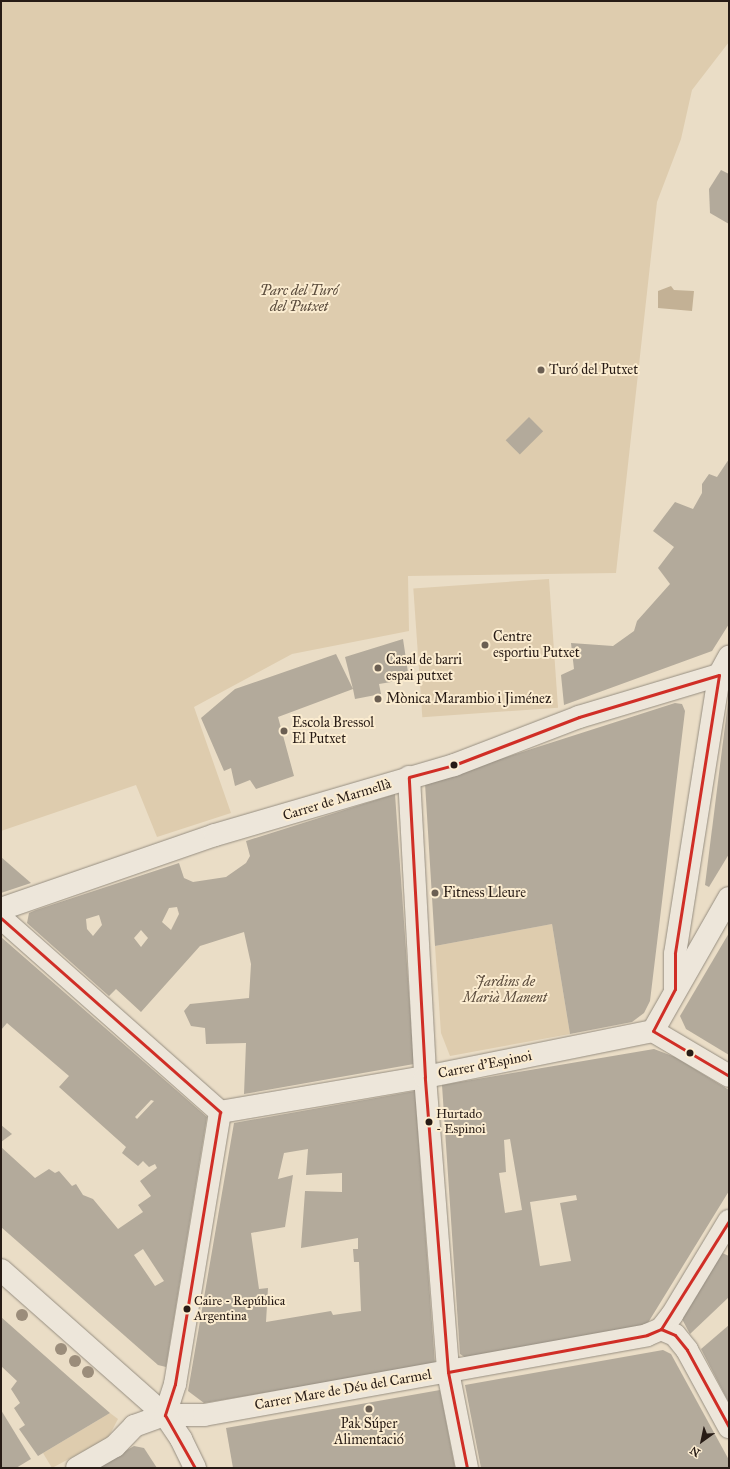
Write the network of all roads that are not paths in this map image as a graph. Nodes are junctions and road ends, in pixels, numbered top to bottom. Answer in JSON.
{"nodes":[{"id":1,"x":724,"y":666,"type":"edge"},
{"id":2,"x":409,"y":777,"type":"junction"},
{"id":3,"x":729,"y":898,"type":"edge"},
{"id":4,"x":1,"y":909,"type":"edge"},
{"id":5,"x":1,"y":918,"type":"edge"},
{"id":6,"x":675,"y":989,"type":"junction"},
{"id":7,"x":654,"y":1031,"type":"junction"},
{"id":8,"x":729,"y":1076,"type":"edge"},
{"id":9,"x":425,"y":1078,"type":"junction"},
{"id":10,"x":220,"y":1112,"type":"junction"},
{"id":11,"x":729,"y":1221,"type":"edge"},
{"id":12,"x":1,"y":1270,"type":"edge"},
{"id":13,"x":661,"y":1329,"type":"junction"},
{"id":14,"x":448,"y":1372,"type":"junction"},
{"id":15,"x":165,"y":1415,"type":"junction"},
{"id":16,"x":729,"y":1427,"type":"edge"},
{"id":17,"x":77,"y":1468,"type":"edge"},
{"id":18,"x":195,"y":1468,"type":"edge"},
{"id":19,"x":467,"y":1468,"type":"edge"}],
"edges":[{"from":1,"to":2,"type":"street","name":"Carrer de Marmellà"},
{"from":1,"to":6,"type":"street"},
{"from":2,"to":4,"type":"street","name":"Carrer de Marmellà"},
{"from":2,"to":9,"type":"street"},
{"from":3,"to":6,"type":"street"},
{"from":5,"to":10,"type":"street"},
{"from":6,"to":7,"type":"street"},
{"from":7,"to":8,"type":"street"},
{"from":7,"to":9,"type":"street","name":"Carrer d'Espinoi"},
{"from":9,"to":10,"type":"street","name":"Carrer d'Espinoi"},
{"from":9,"to":14,"type":"street"},
{"from":10,"to":15,"type":"street"},
{"from":11,"to":13,"type":"street"},
{"from":12,"to":15,"type":"street"},
{"from":13,"to":14,"type":"street","name":"Carrer Mare de Déu del Carmel"},
{"from":13,"to":16,"type":"street"},
{"from":14,"to":15,"type":"street","name":"Carrer Mare de Déu del Carmel"},
{"from":14,"to":19,"type":"street"},
{"from":15,"to":17,"type":"street","name":"Carrer Mare de Déu del Carmel"},
{"from":15,"to":18,"type":"street"}]}
